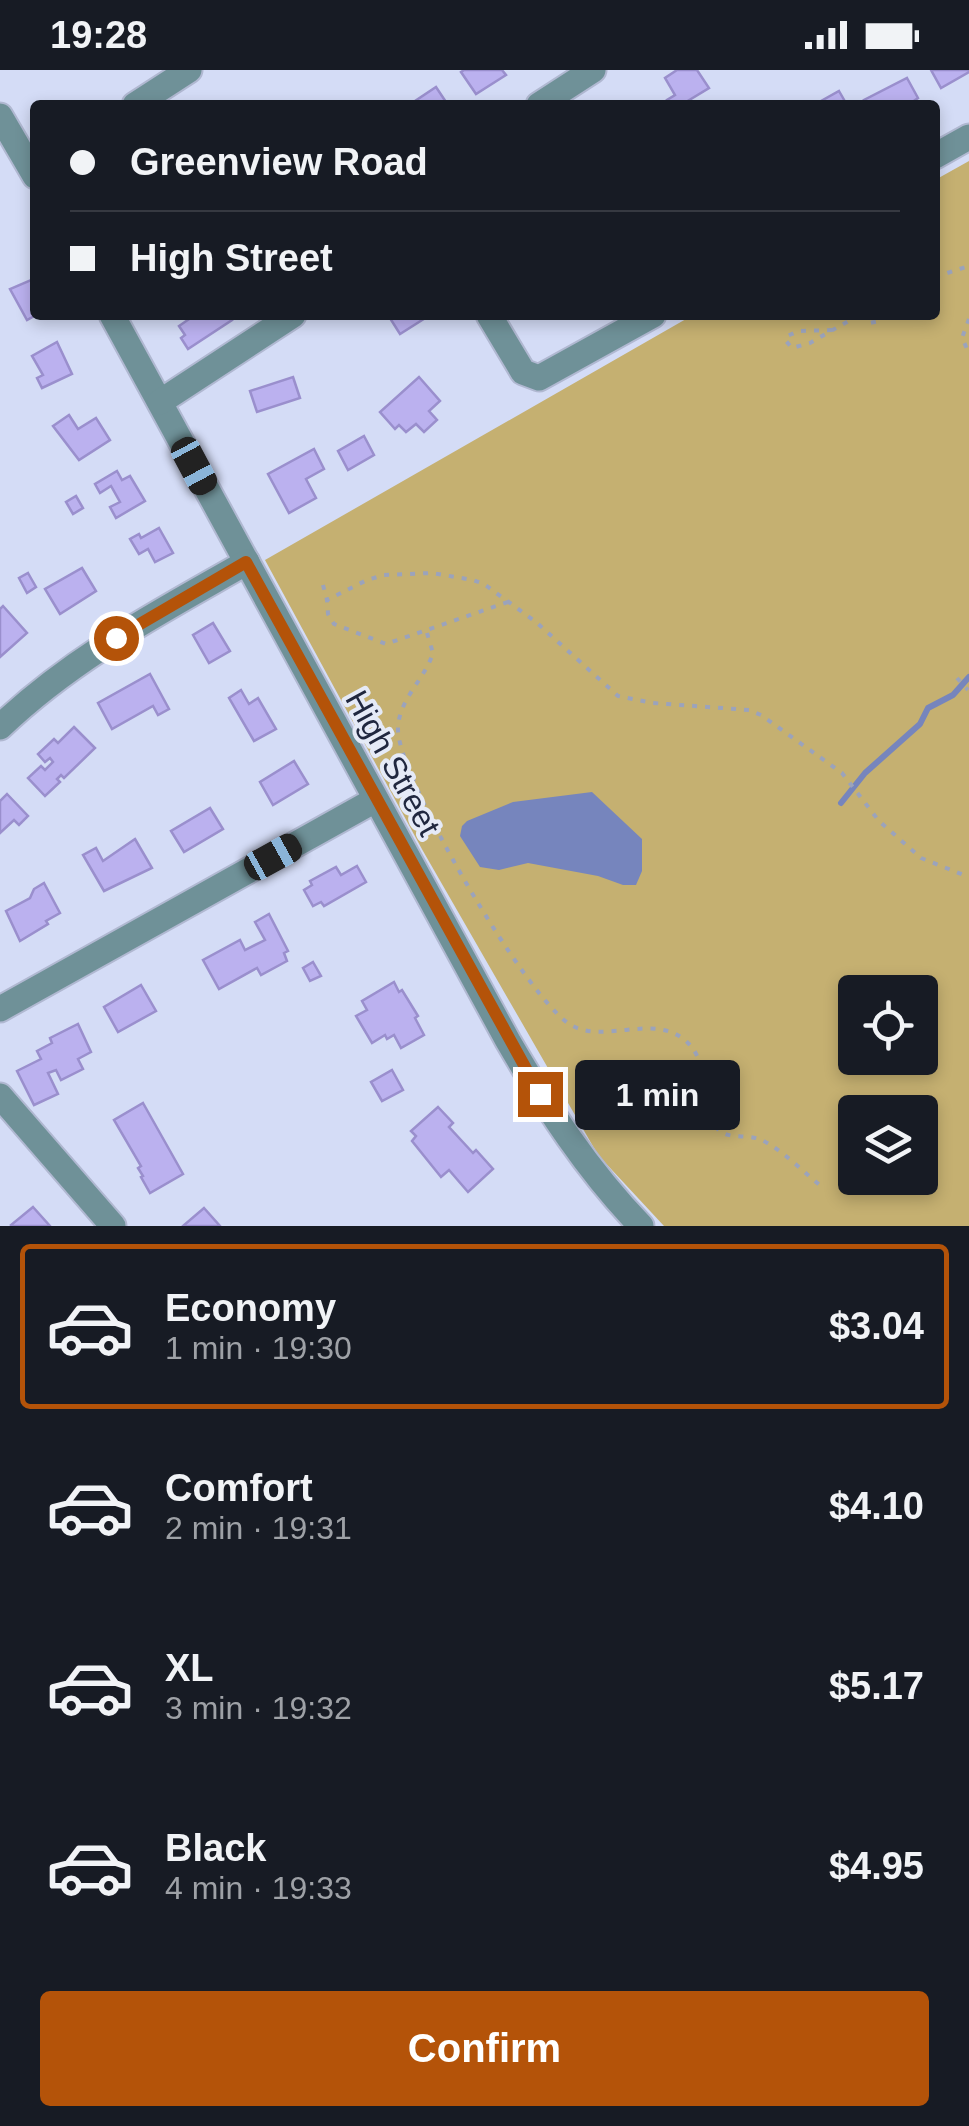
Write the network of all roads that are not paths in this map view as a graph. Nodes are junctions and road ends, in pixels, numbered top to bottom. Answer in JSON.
{"nodes":[{"id":1,"x":189,"y":70,"type":"edge"},
{"id":2,"x":593,"y":70,"type":"edge"},
{"id":3,"x":143,"y":100,"type":"edge"},
{"id":4,"x":547,"y":100,"type":"edge"},
{"id":5,"x":0,"y":116,"type":"edge"},
{"id":6,"x":969,"y":136,"type":"edge"},
{"id":7,"x":940,"y":153,"type":"edge"},
{"id":8,"x":30,"y":166,"type":"edge"},
{"id":9,"x":115,"y":320,"type":"edge"},
{"id":10,"x":285,"y":320,"type":"edge"},
{"id":11,"x":492,"y":320,"type":"edge"},
{"id":12,"x":644,"y":320,"type":"edge"},
{"id":13,"x":160,"y":402,"type":"junction"},
{"id":14,"x":246,"y":562,"type":"junction"},
{"id":15,"x":0,"y":726,"type":"edge"},
{"id":16,"x":375,"y":800,"type":"junction"},
{"id":17,"x":0,"y":1009,"type":"edge"},
{"id":18,"x":0,"y":1096,"type":"edge"},
{"id":19,"x":113,"y":1226,"type":"edge"},
{"id":20,"x":641,"y":1226,"type":"edge"}],
"edges":[{"from":1,"to":3,"type":"street"},
{"from":2,"to":4,"type":"street"},
{"from":5,"to":8,"type":"street"},
{"from":6,"to":7,"type":"street"},
{"from":9,"to":13,"type":"street","name":"High Street"},
{"from":10,"to":13,"type":"street"},
{"from":11,"to":12,"type":"street"},
{"from":13,"to":14,"type":"street","name":"High Street"},
{"from":14,"to":15,"type":"street"},
{"from":14,"to":16,"type":"street","name":"High Street"},
{"from":16,"to":17,"type":"street"},
{"from":16,"to":20,"type":"street","name":"High Street"},
{"from":18,"to":19,"type":"street"}]}
